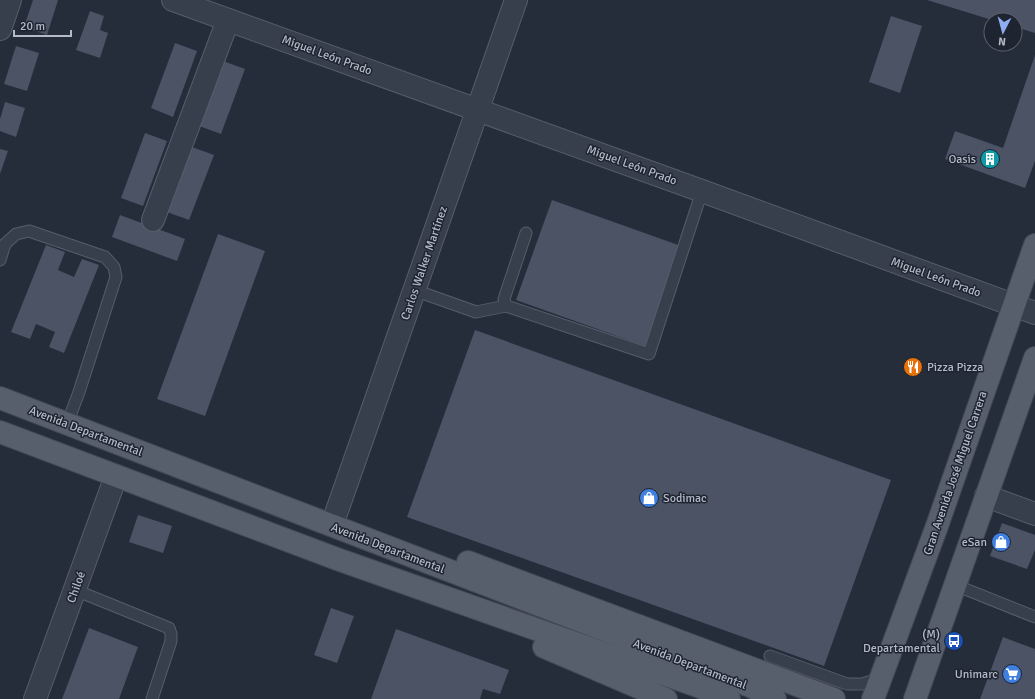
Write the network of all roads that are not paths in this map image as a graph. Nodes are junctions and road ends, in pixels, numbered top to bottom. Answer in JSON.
{"nodes":[{"id":1,"x":10,"y":0,"type":"edge"},
{"id":2,"x":173,"y":0,"type":"edge"},
{"id":3,"x":516,"y":0,"type":"edge"},
{"id":4,"x":228,"y":20,"type":"junction"},
{"id":5,"x":0,"y":29,"type":"edge"},
{"id":6,"x":477,"y":110,"type":"junction"},
{"id":7,"x":702,"y":191,"type":"junction"},
{"id":8,"x":153,"y":220,"type":"dead end"},
{"id":9,"x":526,"y":233,"type":"dead end"},
{"id":10,"x":1035,"y":245,"type":"edge"},
{"id":11,"x":0,"y":260,"type":"edge"},
{"id":12,"x":414,"y":290,"type":"junction"},
{"id":13,"x":1014,"y":305,"type":"junction"},
{"id":14,"x":506,"y":306,"type":"junction"},
{"id":15,"x":1035,"y":313,"type":"edge"},
{"id":16,"x":1035,"y":358,"type":"edge"},
{"id":17,"x":0,"y":398,"type":"edge"},
{"id":18,"x":66,"y":424,"type":"junction"},
{"id":19,"x":0,"y":432,"type":"edge"},
{"id":20,"x":116,"y":476,"type":"junction"},
{"id":21,"x":986,"y":496,"type":"junction"},
{"id":22,"x":1035,"y":514,"type":"edge"},
{"id":23,"x":332,"y":526,"type":"junction"},
{"id":24,"x":362,"y":538,"type":"junction"},
{"id":25,"x":337,"y":559,"type":"junction"},
{"id":26,"x":955,"y":585,"type":"junction"},
{"id":27,"x":75,"y":590,"type":"junction"},
{"id":28,"x":1035,"y":617,"type":"edge"},
{"id":29,"x":770,"y":656,"type":"dead end"},
{"id":30,"x":881,"y":677,"type":"junction"},
{"id":31,"x":35,"y":699,"type":"edge"},
{"id":32,"x":152,"y":699,"type":"edge"},
{"id":33,"x":666,"y":699,"type":"edge"},
{"id":34,"x":729,"y":699,"type":"edge"},
{"id":35,"x":775,"y":699,"type":"edge"},
{"id":36,"x":834,"y":699,"type":"edge"},
{"id":37,"x":873,"y":699,"type":"edge"},
{"id":38,"x":915,"y":699,"type":"edge"}],
"edges":[{"from":1,"to":5,"type":"street"},
{"from":2,"to":4,"type":"street","name":"Miguel León Prado"},
{"from":3,"to":6,"type":"street","name":"Carlos Walker Martínez"},
{"from":4,"to":6,"type":"street","name":"Miguel León Prado"},
{"from":4,"to":8,"type":"street"},
{"from":6,"to":7,"type":"street","name":"Miguel León Prado"},
{"from":6,"to":12,"type":"street","name":"Carlos Walker Martínez"},
{"from":7,"to":13,"type":"street","name":"Miguel León Prado"},
{"from":7,"to":14,"type":"lane"},
{"from":9,"to":14,"type":"lane"},
{"from":10,"to":13,"type":"main road","name":"Gran Avenida José Miguel Carrera"},
{"from":11,"to":18,"type":"lane"},
{"from":12,"to":14,"type":"lane"},
{"from":12,"to":23,"type":"street","name":"Carlos Walker Martínez"},
{"from":13,"to":15,"type":"street","name":"Miguel León Prado"},
{"from":13,"to":30,"type":"main road","name":"Gran Avenida José Miguel Carrera"},
{"from":16,"to":21,"type":"main road"},
{"from":17,"to":18,"type":"main road","name":"Avenida Departamental"},
{"from":18,"to":23,"type":"main road","name":"Avenida Departamental"},
{"from":19,"to":20,"type":"main road","name":"Avenida Departamental"},
{"from":20,"to":25,"type":"main road","name":"Avenida Departamental"},
{"from":20,"to":27,"type":"street","name":"Chiloé"},
{"from":21,"to":22,"type":"street"},
{"from":21,"to":26,"type":"main road"},
{"from":23,"to":24,"type":"main road","name":"Avenida Departamental"},
{"from":24,"to":35,"type":"main road","name":"Avenida Departamental"},
{"from":24,"to":36,"type":"main road"},
{"from":25,"to":33,"type":"main road"},
{"from":25,"to":34,"type":"main road","name":"Avenida Departamental"},
{"from":26,"to":28,"type":"lane"},
{"from":26,"to":38,"type":"main road"},
{"from":27,"to":31,"type":"street","name":"Chiloé"},
{"from":27,"to":32,"type":"lane"},
{"from":29,"to":30,"type":"lane"},
{"from":30,"to":37,"type":"main road","name":"Gran Avenida José Miguel Carrera"}]}
